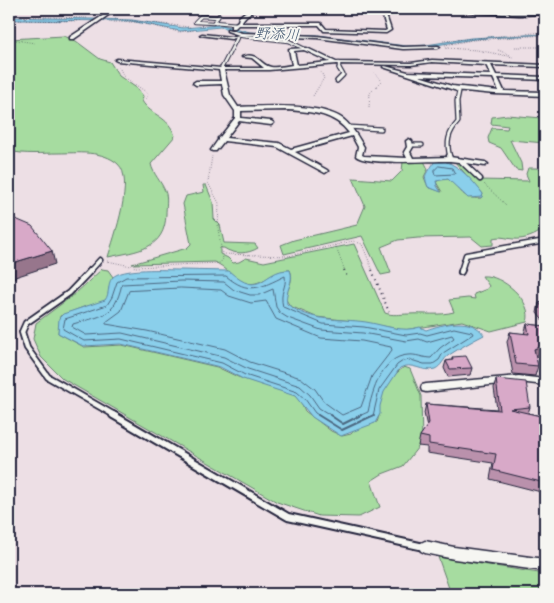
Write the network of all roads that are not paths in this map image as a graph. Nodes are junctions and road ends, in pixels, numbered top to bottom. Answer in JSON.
{"nodes":[{"id":1,"x":115,"y":9,"type":"edge"},
{"id":2,"x":254,"y":9,"type":"edge"},
{"id":3,"x":332,"y":9,"type":"edge"},
{"id":4,"x":451,"y":10,"type":"edge"},
{"id":5,"x":492,"y":10,"type":"edge"},
{"id":6,"x":398,"y":11,"type":"junction"},
{"id":7,"x":545,"y":13,"type":"edge"},
{"id":8,"x":99,"y":20,"type":"joint"},
{"id":9,"x":214,"y":22,"type":"junction"},
{"id":10,"x":233,"y":27,"type":"junction"},
{"id":11,"x":202,"y":36,"type":"dead end"},
{"id":12,"x":241,"y":36,"type":"junction"},
{"id":13,"x":72,"y":38,"type":"dead end"},
{"id":14,"x":438,"y":47,"type":"road end"},
{"id":15,"x":305,"y":49,"type":"junction"},
{"id":16,"x":244,"y":57,"type":"dead end"},
{"id":17,"x":117,"y":60,"type":"road end"},
{"id":18,"x":338,"y":63,"type":"junction"},
{"id":19,"x":376,"y":63,"type":"junction"},
{"id":20,"x":488,"y":63,"type":"junction"},
{"id":21,"x":295,"y":66,"type":"junction"},
{"id":22,"x":545,"y":66,"type":"edge"},
{"id":23,"x":220,"y":69,"type":"junction"},
{"id":24,"x":269,"y":69,"type":"junction"},
{"id":25,"x":408,"y":74,"type":"junction"},
{"id":26,"x":494,"y":77,"type":"junction"},
{"id":27,"x":545,"y":78,"type":"edge"},
{"id":28,"x":337,"y":81,"type":"dead end"},
{"id":29,"x":224,"y":82,"type":"junction"},
{"id":30,"x":196,"y":83,"type":"dead end"},
{"id":31,"x":452,"y":88,"type":"junction"},
{"id":32,"x":502,"y":92,"type":"junction"},
{"id":33,"x":545,"y":94,"type":"edge"},
{"id":34,"x":237,"y":109,"type":"junction"},
{"id":35,"x":237,"y":119,"type":"junction"},
{"id":36,"x":271,"y":123,"type":"dead end"},
{"id":37,"x":347,"y":127,"type":"junction"},
{"id":38,"x":381,"y":129,"type":"dead end"},
{"id":39,"x":354,"y":134,"type":"junction"},
{"id":40,"x":220,"y":139,"type":"junction"},
{"id":41,"x":410,"y":143,"type":"joint"},
{"id":42,"x":422,"y":145,"type":"dead end"},
{"id":43,"x":214,"y":150,"type":"road end"},
{"id":44,"x":290,"y":151,"type":"junction"},
{"id":45,"x":450,"y":159,"type":"junction"},
{"id":46,"x":411,"y":160,"type":"junction"},
{"id":47,"x":461,"y":160,"type":"junction"},
{"id":48,"x":485,"y":164,"type":"dead end"},
{"id":49,"x":325,"y":171,"type":"dead end"},
{"id":50,"x":480,"y":179,"type":"road end"},
{"id":51,"x":545,"y":241,"type":"edge"},
{"id":52,"x":100,"y":260,"type":"road end"},
{"id":53,"x":461,"y":272,"type":"dead end"},
{"id":54,"x":545,"y":382,"type":"edge"},
{"id":55,"x":426,"y":388,"type":"dead end"},
{"id":56,"x":425,"y":547,"type":"joint"},
{"id":57,"x":545,"y":565,"type":"edge"}],
"edges":[{"from":1,"to":8,"type":"street"},
{"from":2,"to":10,"type":"street"},
{"from":3,"to":6,"type":"street"},
{"from":4,"to":5,"type":"street"},
{"from":4,"to":6,"type":"street"},
{"from":5,"to":7,"type":"street"},
{"from":6,"to":10,"type":"street"},
{"from":8,"to":13,"type":"street"},
{"from":9,"to":9,"type":"lane"},
{"from":9,"to":10,"type":"lane"},
{"from":10,"to":12,"type":"street"},
{"from":11,"to":12,"type":"street"},
{"from":12,"to":14,"type":"street"},
{"from":12,"to":15,"type":"lane"},
{"from":12,"to":23,"type":"lane"},
{"from":15,"to":18,"type":"street"},
{"from":15,"to":21,"type":"street"},
{"from":16,"to":24,"type":"street"},
{"from":17,"to":23,"type":"street"},
{"from":18,"to":19,"type":"street"},
{"from":18,"to":21,"type":"street"},
{"from":18,"to":28,"type":"lane"},
{"from":19,"to":20,"type":"street"},
{"from":19,"to":25,"type":"street"},
{"from":20,"to":22,"type":"street"},
{"from":20,"to":26,"type":"street"},
{"from":21,"to":24,"type":"street"},
{"from":23,"to":24,"type":"street"},
{"from":23,"to":29,"type":"street"},
{"from":25,"to":26,"type":"street"},
{"from":25,"to":31,"type":"street"},
{"from":26,"to":27,"type":"street"},
{"from":26,"to":32,"type":"street"},
{"from":29,"to":30,"type":"street"},
{"from":29,"to":34,"type":"street"},
{"from":31,"to":32,"type":"street"},
{"from":31,"to":45,"type":"lane"},
{"from":32,"to":33,"type":"street"},
{"from":34,"to":35,"type":"street"},
{"from":34,"to":37,"type":"street"},
{"from":35,"to":36,"type":"street"},
{"from":35,"to":40,"type":"street"},
{"from":37,"to":38,"type":"lane"},
{"from":37,"to":39,"type":"street"},
{"from":39,"to":44,"type":"street"},
{"from":39,"to":46,"type":"street"},
{"from":40,"to":43,"type":"street"},
{"from":40,"to":44,"type":"street"},
{"from":41,"to":42,"type":"lane"},
{"from":41,"to":46,"type":"street"},
{"from":44,"to":49,"type":"street"},
{"from":45,"to":46,"type":"street"},
{"from":45,"to":47,"type":"street"},
{"from":47,"to":48,"type":"street"},
{"from":47,"to":50,"type":"lane"},
{"from":51,"to":53,"type":"lane"},
{"from":52,"to":56,"type":"lane"},
{"from":54,"to":55,"type":"street"},
{"from":56,"to":57,"type":"street"}]}
